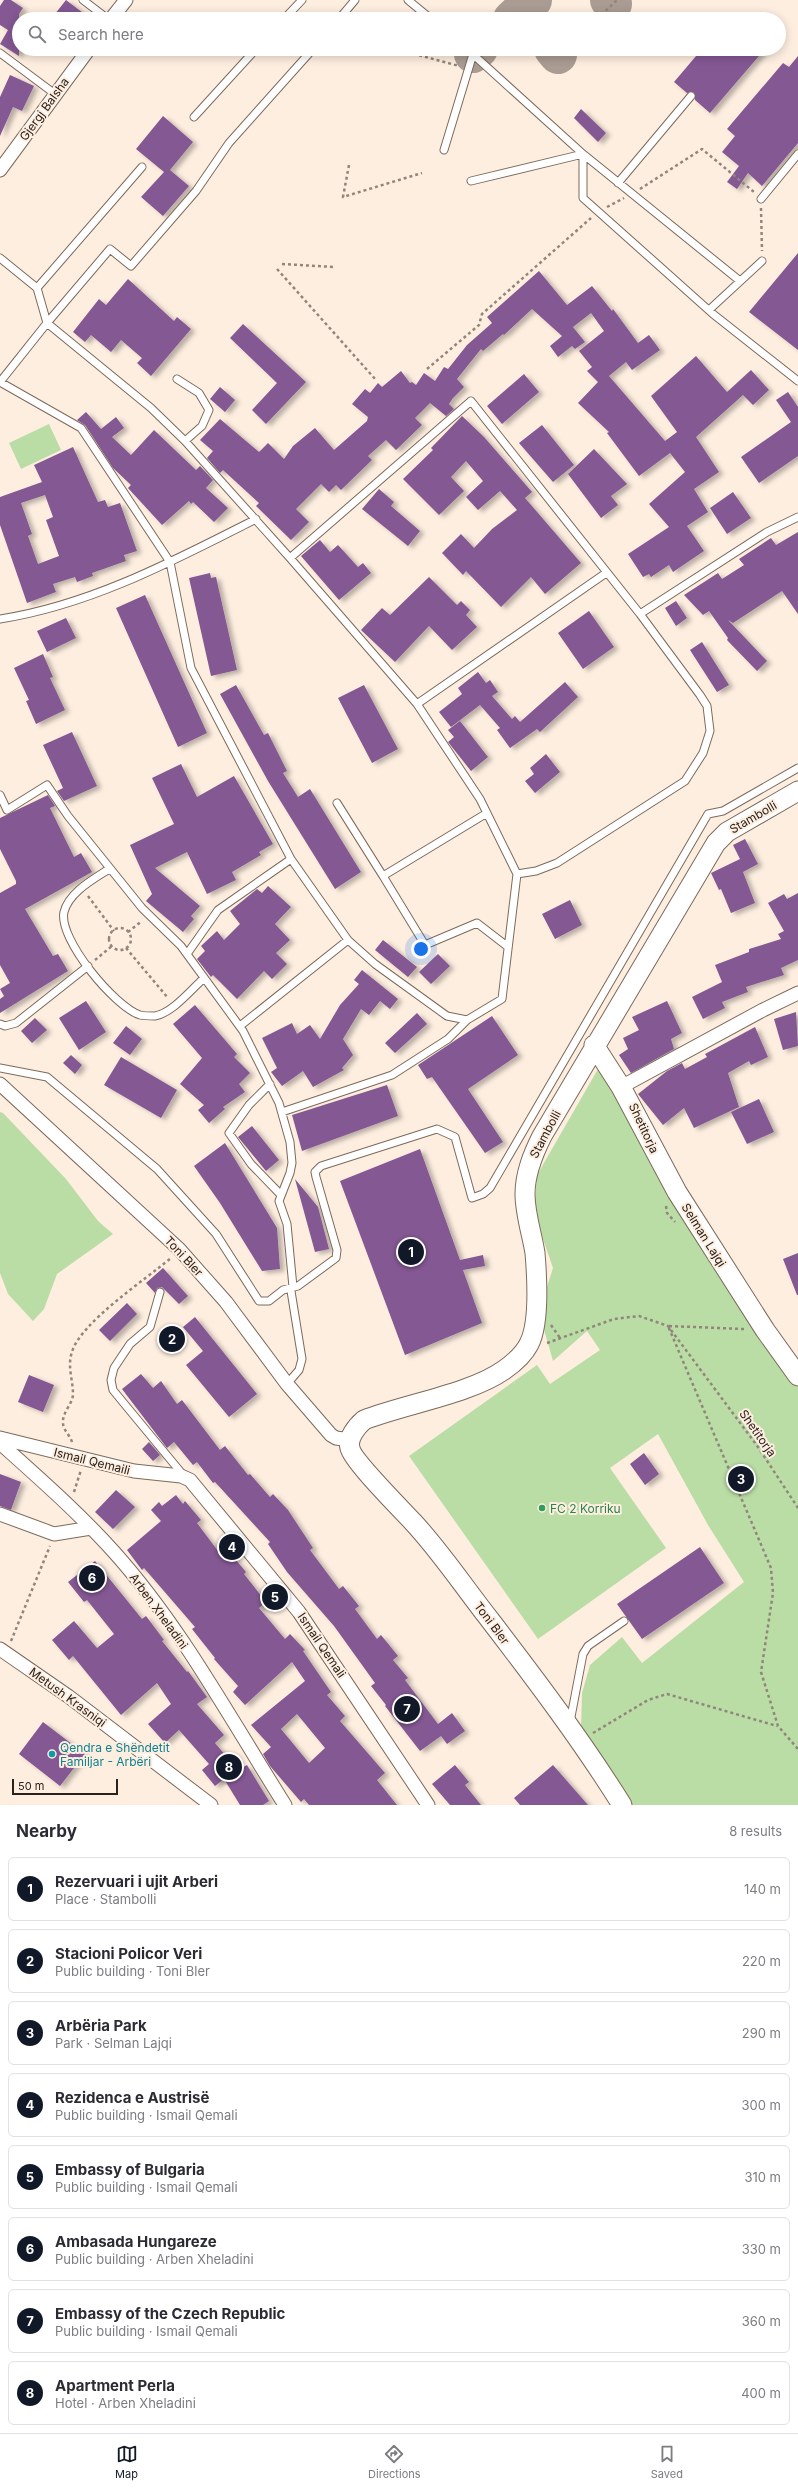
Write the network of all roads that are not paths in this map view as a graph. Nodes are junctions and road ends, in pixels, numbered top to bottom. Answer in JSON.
{"nodes":[{"id":1,"x":84,"y":0,"type":"edge"},
{"id":2,"x":126,"y":0,"type":"edge"},
{"id":3,"x":302,"y":0,"type":"edge"},
{"id":4,"x":355,"y":0,"type":"edge"},
{"id":5,"x":408,"y":0,"type":"edge"},
{"id":6,"x":100,"y":12,"type":"edge"},
{"id":7,"x":116,"y":12,"type":"edge"},
{"id":8,"x":291,"y":12,"type":"edge"},
{"id":9,"x":345,"y":12,"type":"edge"},
{"id":10,"x":423,"y":12,"type":"edge"},
{"id":11,"x":0,"y":53,"type":"edge"},
{"id":12,"x":84,"y":56,"type":"edge"},
{"id":13,"x":250,"y":56,"type":"edge"},
{"id":14,"x":307,"y":56,"type":"edge"},
{"id":15,"x":472,"y":56,"type":"edge"},
{"id":16,"x":475,"y":56,"type":"edge"},
{"id":17,"x":55,"y":94,"type":"junction"},
{"id":18,"x":691,"y":96,"type":"dead end"},
{"id":19,"x":194,"y":117,"type":"dead end"},
{"id":20,"x":444,"y":150,"type":"dead end"},
{"id":21,"x":582,"y":154,"type":"junction"},
{"id":22,"x":798,"y":154,"type":"edge"},
{"id":23,"x":2,"y":162,"type":"edge"},
{"id":24,"x":142,"y":167,"type":"dead end"},
{"id":25,"x":471,"y":181,"type":"dead end"},
{"id":26,"x":618,"y":183,"type":"junction"},
{"id":27,"x":761,"y":199,"type":"dead end"},
{"id":28,"x":0,"y":258,"type":"edge"},
{"id":29,"x":762,"y":261,"type":"dead end"},
{"id":30,"x":740,"y":281,"type":"junction"},
{"id":31,"x":37,"y":288,"type":"junction"},
{"id":32,"x":709,"y":310,"type":"junction"},
{"id":33,"x":46,"y":323,"type":"junction"},
{"id":34,"x":178,"y":379,"type":"dead end"},
{"id":35,"x":798,"y":381,"type":"edge"},
{"id":36,"x":0,"y":382,"type":"edge"},
{"id":37,"x":185,"y":441,"type":"junction"},
{"id":38,"x":798,"y":517,"type":"edge"},
{"id":39,"x":256,"y":519,"type":"junction"},
{"id":40,"x":290,"y":558,"type":"junction"},
{"id":41,"x":170,"y":562,"type":"junction"},
{"id":42,"x":606,"y":573,"type":"junction"},
{"id":43,"x":640,"y":614,"type":"junction"},
{"id":44,"x":0,"y":619,"type":"edge"},
{"id":45,"x":417,"y":704,"type":"junction"},
{"id":46,"x":798,"y":768,"type":"edge"},
{"id":47,"x":798,"y":791,"type":"edge"},
{"id":48,"x":0,"y":796,"type":"edge"},
{"id":49,"x":337,"y":803,"type":"dead end"},
{"id":50,"x":487,"y":813,"type":"junction"},
{"id":51,"x":291,"y":859,"type":"junction"},
{"id":52,"x":109,"y":869,"type":"junction"},
{"id":53,"x":517,"y":874,"type":"junction"},
{"id":54,"x":383,"y":876,"type":"junction"},
{"id":55,"x":348,"y":940,"type":"junction"},
{"id":56,"x":508,"y":947,"type":"junction"},
{"id":57,"x":187,"y":954,"type":"junction"},
{"id":58,"x":88,"y":966,"type":"junction"},
{"id":59,"x":203,"y":979,"type":"junction"},
{"id":60,"x":798,"y":993,"type":"edge"},
{"id":61,"x":467,"y":1020,"type":"junction"},
{"id":62,"x":0,"y":1024,"type":"edge"},
{"id":63,"x":240,"y":1026,"type":"junction"},
{"id":64,"x":594,"y":1046,"type":"junction"},
{"id":65,"x":0,"y":1068,"type":"edge"},
{"id":66,"x":0,"y":1084,"type":"edge"},
{"id":67,"x":270,"y":1084,"type":"junction"},
{"id":68,"x":621,"y":1087,"type":"junction"},
{"id":69,"x":282,"y":1112,"type":"junction"},
{"id":70,"x":281,"y":1195,"type":"junction"},
{"id":71,"x":293,"y":1287,"type":"junction"},
{"id":72,"x":160,"y":1292,"type":"dead end"},
{"id":73,"x":798,"y":1376,"type":"edge"},
{"id":74,"x":287,"y":1384,"type":"junction"},
{"id":75,"x":0,"y":1438,"type":"edge"},
{"id":76,"x":0,"y":1443,"type":"edge"},
{"id":77,"x":350,"y":1444,"type":"junction"},
{"id":78,"x":185,"y":1478,"type":"junction"},
{"id":79,"x":0,"y":1514,"type":"edge"},
{"id":80,"x":91,"y":1528,"type":"junction"},
{"id":81,"x":624,"y":1620,"type":"dead end"},
{"id":82,"x":3,"y":1651,"type":"edge"},
{"id":83,"x":574,"y":1734,"type":"junction"},
{"id":84,"x":211,"y":1805,"type":"edge"},
{"id":85,"x":285,"y":1805,"type":"edge"},
{"id":86,"x":428,"y":1805,"type":"edge"},
{"id":87,"x":622,"y":1805,"type":"edge"}],
"edges":[{"from":1,"to":6,"type":"lane"},
{"from":2,"to":7,"type":"street"},
{"from":3,"to":8,"type":"lane"},
{"from":4,"to":9,"type":"lane"},
{"from":5,"to":10,"type":"lane"},
{"from":11,"to":17,"type":"lane"},
{"from":12,"to":17,"type":"street","name":"Gjergj Balsha"},
{"from":13,"to":19,"type":"lane"},
{"from":14,"to":33,"type":"lane"},
{"from":15,"to":20,"type":"lane"},
{"from":16,"to":21,"type":"lane"},
{"from":17,"to":23,"type":"street","name":"Gjergj Balsha"},
{"from":18,"to":26,"type":"lane"},
{"from":21,"to":25,"type":"lane"},
{"from":21,"to":26,"type":"lane"},
{"from":21,"to":32,"type":"lane"},
{"from":22,"to":27,"type":"lane"},
{"from":24,"to":31,"type":"lane"},
{"from":26,"to":30,"type":"lane"},
{"from":28,"to":31,"type":"lane"},
{"from":29,"to":30,"type":"lane"},
{"from":30,"to":32,"type":"lane"},
{"from":31,"to":33,"type":"lane"},
{"from":32,"to":35,"type":"lane"},
{"from":33,"to":36,"type":"lane"},
{"from":33,"to":37,"type":"lane"},
{"from":34,"to":37,"type":"lane"},
{"from":36,"to":41,"type":"lane"},
{"from":37,"to":39,"type":"lane"},
{"from":38,"to":43,"type":"lane"},
{"from":39,"to":40,"type":"lane"},
{"from":39,"to":41,"type":"lane"},
{"from":40,"to":42,"type":"lane"},
{"from":40,"to":45,"type":"lane"},
{"from":41,"to":44,"type":"lane"},
{"from":41,"to":51,"type":"lane"},
{"from":42,"to":43,"type":"lane"},
{"from":42,"to":45,"type":"lane"},
{"from":43,"to":53,"type":"lane"},
{"from":45,"to":50,"type":"lane"},
{"from":46,"to":71,"type":"lane"},
{"from":47,"to":64,"type":"street","name":"Stambolli"},
{"from":48,"to":52,"type":"lane"},
{"from":49,"to":54,"type":"lane"},
{"from":50,"to":53,"type":"lane"},
{"from":50,"to":54,"type":"lane"},
{"from":51,"to":55,"type":"lane"},
{"from":51,"to":57,"type":"lane"},
{"from":52,"to":57,"type":"lane"},
{"from":52,"to":58,"type":"lane"},
{"from":53,"to":56,"type":"lane"},
{"from":54,"to":56,"type":"lane"},
{"from":55,"to":61,"type":"lane"},
{"from":55,"to":63,"type":"lane"},
{"from":56,"to":61,"type":"lane"},
{"from":57,"to":59,"type":"lane"},
{"from":58,"to":59,"type":"lane"},
{"from":58,"to":62,"type":"lane"},
{"from":59,"to":63,"type":"lane"},
{"from":60,"to":68,"type":"street"},
{"from":61,"to":69,"type":"lane"},
{"from":63,"to":67,"type":"lane"},
{"from":64,"to":68,"type":"street","name":"Selman Lajqi"},
{"from":64,"to":77,"type":"street","name":"Stambolli"},
{"from":65,"to":71,"type":"lane"},
{"from":66,"to":74,"type":"street","name":"Toni Bler"},
{"from":67,"to":69,"type":"lane"},
{"from":67,"to":70,"type":"lane"},
{"from":68,"to":73,"type":"street","name":"Selman Lajqi"},
{"from":69,"to":70,"type":"lane"},
{"from":70,"to":71,"type":"lane"},
{"from":71,"to":74,"type":"lane"},
{"from":72,"to":78,"type":"lane"},
{"from":74,"to":77,"type":"street","name":"Toni Bler"},
{"from":75,"to":78,"type":"street","name":"Ismail Qemaili"},
{"from":76,"to":80,"type":"street","name":"Arben Xheladini"},
{"from":77,"to":83,"type":"street","name":"Toni Bler"},
{"from":78,"to":86,"type":"street","name":"Ismail Qemali"},
{"from":79,"to":80,"type":"street"},
{"from":80,"to":85,"type":"street","name":"Arben Xheladini"},
{"from":81,"to":83,"type":"lane"},
{"from":82,"to":84,"type":"street","name":"Metush Krasniqi"},
{"from":83,"to":87,"type":"street","name":"Toni Bler"}]}
